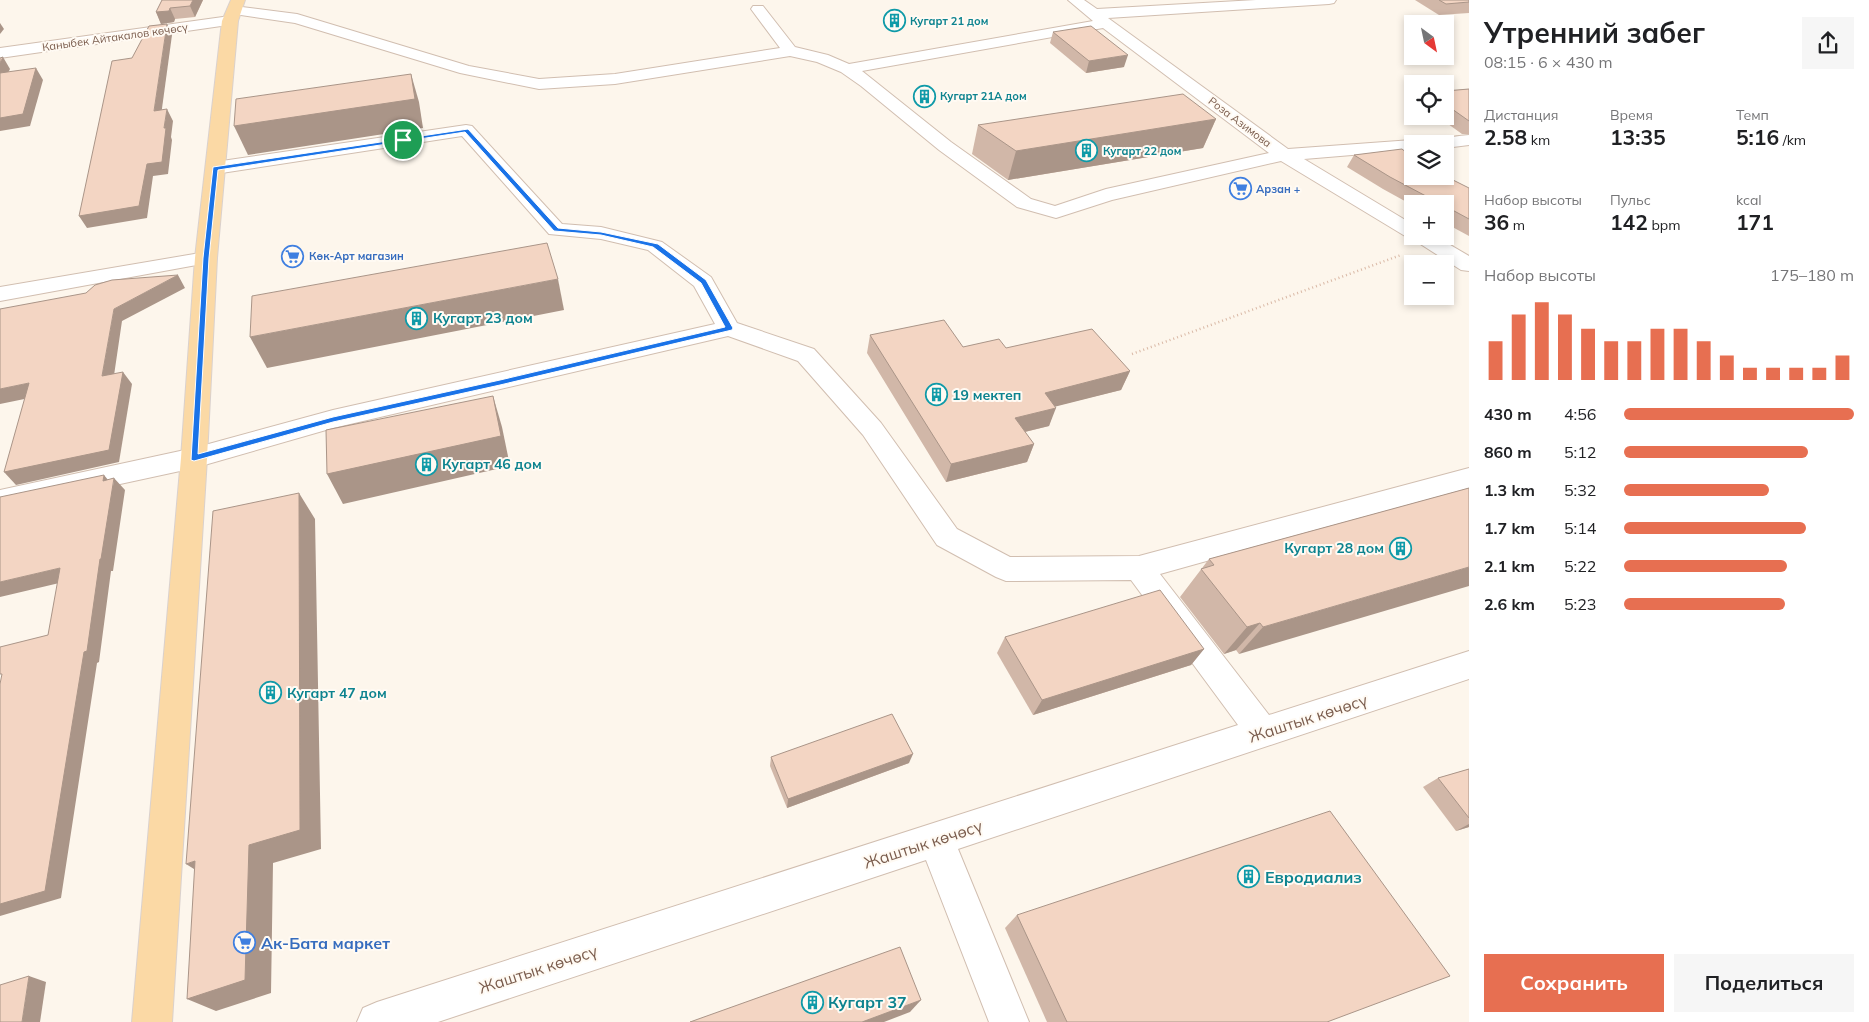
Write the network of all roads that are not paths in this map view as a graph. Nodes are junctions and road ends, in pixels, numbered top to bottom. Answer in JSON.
{"nodes":[{"id":1,"x":1075,"y":0,"type":"edge"},
{"id":2,"x":1329,"y":0,"type":"edge"},
{"id":3,"x":1268,"y":2,"type":"edge"},
{"id":4,"x":758,"y":9,"type":"dead end"},
{"id":5,"x":234,"y":10,"type":"edge"},
{"id":6,"x":1100,"y":19,"type":"junction"},
{"id":7,"x":790,"y":51,"type":"junction"},
{"id":8,"x":0,"y":53,"type":"edge"},
{"id":9,"x":847,"y":69,"type":"junction"},
{"id":10,"x":1209,"y":100,"type":"junction"},
{"id":11,"x":1190,"y":103,"type":"edge"},
{"id":12,"x":1469,"y":140,"type":"edge"},
{"id":13,"x":1454,"y":141,"type":"edge"},
{"id":14,"x":964,"y":143,"type":"dead end"},
{"id":15,"x":945,"y":146,"type":"junction"},
{"id":16,"x":1404,"y":146,"type":"edge"},
{"id":17,"x":1284,"y":155,"type":"junction"},
{"id":18,"x":215,"y":168,"type":"junction"},
{"id":19,"x":1404,"y":227,"type":"edge"},
{"id":20,"x":1435,"y":245,"type":"edge"},
{"id":21,"x":206,"y":258,"type":"junction"},
{"id":22,"x":1469,"y":265,"type":"edge"},
{"id":23,"x":0,"y":294,"type":"edge"},
{"id":24,"x":730,"y":328,"type":"junction"},
{"id":25,"x":194,"y":458,"type":"junction"},
{"id":26,"x":1469,"y":478,"type":"edge"},
{"id":27,"x":0,"y":500,"type":"edge"},
{"id":28,"x":1139,"y":568,"type":"junction"},
{"id":29,"x":1469,"y":665,"type":"edge"},
{"id":30,"x":1263,"y":733,"type":"junction"},
{"id":31,"x":936,"y":839,"type":"junction"},
{"id":32,"x":152,"y":1022,"type":"edge"},
{"id":33,"x":377,"y":1022,"type":"edge"},
{"id":34,"x":1009,"y":1022,"type":"edge"}],
"edges":[{"from":1,"to":6,"type":"street","name":"Роза Азимова"},
{"from":2,"to":3,"type":"street"},
{"from":3,"to":6,"type":"street"},
{"from":4,"to":7,"type":"street"},
{"from":5,"to":7,"type":"street","name":"Каныбек Айтакалов көчөсү"},
{"from":5,"to":8,"type":"street","name":"Каныбек Айтакалов көчөсү"},
{"from":5,"to":18,"type":"main road"},
{"from":6,"to":9,"type":"street"},
{"from":6,"to":10,"type":"street","name":"Роза Азимова"},
{"from":7,"to":9,"type":"street"},
{"from":9,"to":15,"type":"street"},
{"from":10,"to":11,"type":"street"},
{"from":10,"to":17,"type":"street","name":"Роза Азимова"},
{"from":12,"to":13,"type":"street"},
{"from":14,"to":15,"type":"street"},
{"from":15,"to":17,"type":"street"},
{"from":16,"to":17,"type":"street"},
{"from":17,"to":19,"type":"street","name":"Роза Азимова"},
{"from":18,"to":21,"type":"main road"},
{"from":18,"to":24,"type":"street"},
{"from":20,"to":22,"type":"street"},
{"from":21,"to":23,"type":"street"},
{"from":21,"to":25,"type":"main road"},
{"from":24,"to":25,"type":"street"},
{"from":24,"to":28,"type":"street"},
{"from":25,"to":27,"type":"street"},
{"from":25,"to":32,"type":"main road"},
{"from":26,"to":28,"type":"street"},
{"from":28,"to":30,"type":"street"},
{"from":29,"to":30,"type":"street","name":"Жаштык көчөсү"},
{"from":30,"to":31,"type":"street","name":"Жаштык көчөсү"},
{"from":31,"to":33,"type":"street","name":"Жаштык көчөсү"},
{"from":31,"to":34,"type":"street"}]}
